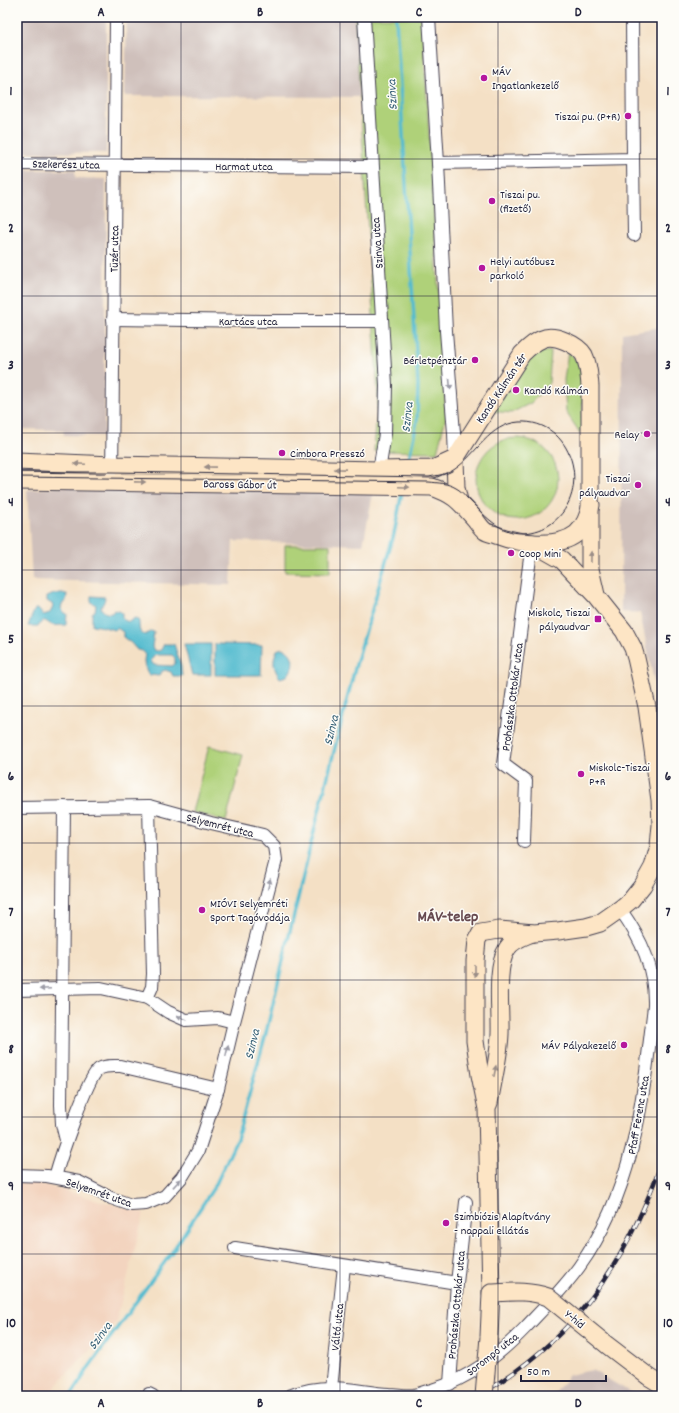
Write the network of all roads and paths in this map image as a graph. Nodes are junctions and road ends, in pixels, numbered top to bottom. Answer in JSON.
{"nodes":[{"id":1,"x":116,"y":17,"type":"edge"},
{"id":2,"x":364,"y":17,"type":"edge"},
{"id":3,"x":429,"y":17,"type":"edge"},
{"id":4,"x":632,"y":17,"type":"edge"},
{"id":5,"x":633,"y":158,"type":"junction"},
{"id":6,"x":438,"y":163,"type":"junction"},
{"id":7,"x":17,"y":164,"type":"edge"},
{"id":8,"x":115,"y":165,"type":"junction"},
{"id":9,"x":372,"y":167,"type":"junction"},
{"id":10,"x":634,"y":235,"type":"dead end"},
{"id":11,"x":113,"y":320,"type":"junction"},
{"id":12,"x":382,"y":321,"type":"junction"},
{"id":13,"x":455,"y":459,"type":"junction"},
{"id":14,"x":17,"y":461,"type":"edge"},
{"id":15,"x":112,"y":465,"type":"junction"},
{"id":16,"x":378,"y":478,"type":"junction"},
{"id":17,"x":17,"y":481,"type":"edge"},
{"id":18,"x":112,"y":482,"type":"junction"},
{"id":19,"x":459,"y":501,"type":"junction"},
{"id":20,"x":591,"y":505,"type":"junction"},
{"id":21,"x":532,"y":543,"type":"junction"},
{"id":22,"x":596,"y":596,"type":"junction"},
{"id":23,"x":149,"y":806,"type":"junction"},
{"id":24,"x":64,"y":807,"type":"junction"},
{"id":25,"x":17,"y":808,"type":"edge"},
{"id":26,"x":524,"y":841,"type":"dead end"},
{"id":27,"x":620,"y":909,"type":"junction"},
{"id":28,"x":534,"y":933,"type":"junction"},
{"id":29,"x":63,"y":988,"type":"junction"},
{"id":30,"x":17,"y":990,"type":"edge"},
{"id":31,"x":147,"y":998,"type":"junction"},
{"id":32,"x":234,"y":1022,"type":"junction"},
{"id":33,"x":218,"y":1089,"type":"junction"},
{"id":34,"x":487,"y":1109,"type":"junction"},
{"id":35,"x":66,"y":1140,"type":"junction"},
{"id":36,"x":17,"y":1175,"type":"edge"},
{"id":37,"x":55,"y":1178,"type":"junction"},
{"id":38,"x":466,"y":1202,"type":"dead end"},
{"id":39,"x":234,"y":1248,"type":"dead end"},
{"id":40,"x":344,"y":1266,"type":"junction"},
{"id":41,"x":457,"y":1283,"type":"junction"},
{"id":42,"x":491,"y":1292,"type":"junction"},
{"id":43,"x":546,"y":1306,"type":"joint"},
{"id":44,"x":655,"y":1381,"type":"edge"},
{"id":45,"x":450,"y":1384,"type":"junction"},
{"id":46,"x":331,"y":1388,"type":"junction"},
{"id":47,"x":289,"y":1396,"type":"edge"},
{"id":48,"x":484,"y":1396,"type":"edge"}],
"edges":[{"from":1,"to":8,"type":"street","name":"Tüzér utca"},
{"from":2,"to":9,"type":"street","name":"Szinva utca"},
{"from":3,"to":6,"type":"street"},
{"from":4,"to":5,"type":"street"},
{"from":5,"to":6,"type":"street"},
{"from":5,"to":10,"type":"street"},
{"from":6,"to":13,"type":"street","one_way":true},
{"from":7,"to":8,"type":"street","name":"Szekerész utca"},
{"from":8,"to":9,"type":"street","name":"Harmat utca"},
{"from":8,"to":11,"type":"street","name":"Tüzér utca"},
{"from":9,"to":12,"type":"street","name":"Szinva utca"},
{"from":11,"to":12,"type":"street","name":"Kartács utca"},
{"from":11,"to":15,"type":"street","name":"Tüzér utca"},
{"from":12,"to":16,"type":"street","name":"Szinva utca"},
{"from":13,"to":16,"type":"street","name":"Baross Gábor út"},
{"from":13,"to":19,"type":"street"},
{"from":13,"to":20,"type":"street","name":"Kandó Kálmán tér"},
{"from":15,"to":14,"type":"street","name":"Baross Gábor út","one_way":true},
{"from":16,"to":15,"type":"street","name":"Baross Gábor út","one_way":true},
{"from":15,"to":18,"type":"street","name":"Tüzér utca"},
{"from":18,"to":16,"type":"street","name":"Baross Gábor út","one_way":true},
{"from":16,"to":19,"type":"street","name":"Baross Gábor út","one_way":true},
{"from":17,"to":18,"type":"street","name":"Baross Gábor út"},
{"from":19,"to":21,"type":"street"},
{"from":20,"to":21,"type":"street"},
{"from":22,"to":20,"type":"street","name":"Kandó Kálmán tér","one_way":true},
{"from":21,"to":22,"type":"street"},
{"from":21,"to":26,"type":"street","name":"Prohászka Ottokár utca"},
{"from":22,"to":27,"type":"street"},
{"from":23,"to":24,"type":"street","name":"Selyemrét utca"},
{"from":23,"to":31,"type":"street"},
{"from":32,"to":23,"type":"street","name":"Selyemrét utca","one_way":true},
{"from":24,"to":25,"type":"street","name":"Selyemrét utca"},
{"from":24,"to":29,"type":"street","name":"Selyemrét utca"},
{"from":27,"to":28,"type":"street"},
{"from":27,"to":43,"type":"street","name":"Pfaff Ferenc utca"},
{"from":34,"to":28,"type":"street","one_way":true},
{"from":28,"to":34,"type":"street","one_way":true},
{"from":29,"to":30,"type":"street","one_way":true},
{"from":29,"to":31,"type":"street"},
{"from":29,"to":35,"type":"street","name":"Selyemrét utca"},
{"from":32,"to":31,"type":"street","one_way":true},
{"from":33,"to":32,"type":"street","name":"Selyemrét utca","one_way":true},
{"from":33,"to":35,"type":"street","name":"Selyemrét utca"},
{"from":37,"to":33,"type":"street","name":"Selyemrét utca","one_way":true},
{"from":34,"to":42,"type":"street"},
{"from":35,"to":37,"type":"street","name":"Selyemrét utca"},
{"from":36,"to":37,"type":"street","name":"Selyemrét utca"},
{"from":38,"to":41,"type":"street","name":"Prohászka Ottokár utca"},
{"from":39,"to":40,"type":"street"},
{"from":40,"to":41,"type":"street"},
{"from":40,"to":46,"type":"street","name":"Váltó utca"},
{"from":41,"to":45,"type":"street","name":"Prohászka Ottokár utca"},
{"from":42,"to":44,"type":"street","name":"Y-híd","bridge":true},
{"from":42,"to":48,"type":"street","bridge":true},
{"from":43,"to":45,"type":"street","name":"Sorompó utca"},
{"from":45,"to":46,"type":"street","name":"Sorompó utca"},
{"from":46,"to":47,"type":"street","name":"Sorompó utca"}]}
